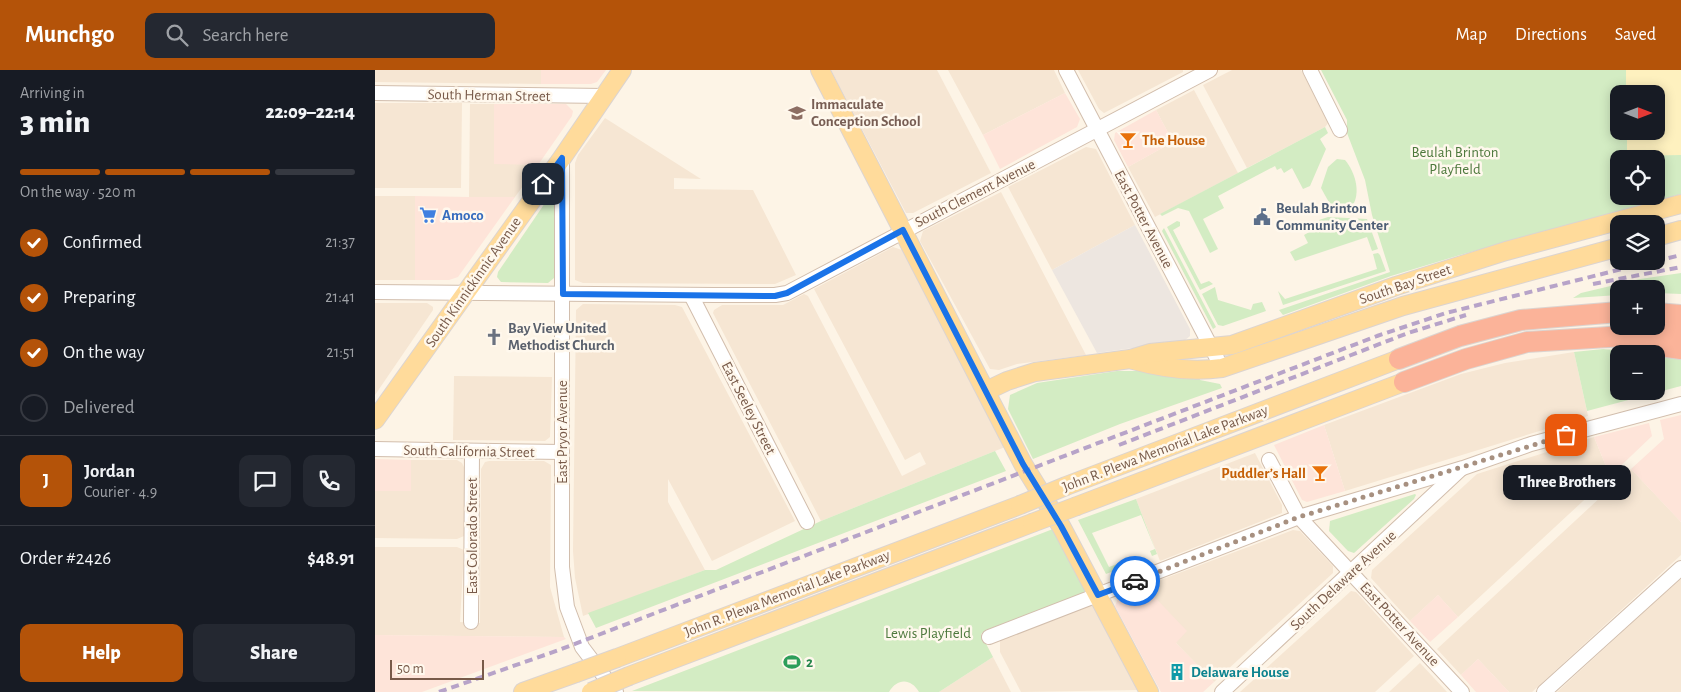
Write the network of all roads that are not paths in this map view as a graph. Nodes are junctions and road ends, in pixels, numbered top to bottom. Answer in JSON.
{"nodes":[{"id":1,"x":622,"y":70,"type":"edge"},
{"id":2,"x":820,"y":70,"type":"edge"},
{"id":3,"x":1066,"y":70,"type":"edge"},
{"id":4,"x":1210,"y":70,"type":"edge"},
{"id":5,"x":1310,"y":70,"type":"edge"},
{"id":6,"x":375,"y":93,"type":"edge"},
{"id":7,"x":604,"y":96,"type":"junction"},
{"id":8,"x":1097,"y":130,"type":"junction"},
{"id":9,"x":1340,"y":130,"type":"dead end"},
{"id":10,"x":562,"y":158,"type":"junction"},
{"id":11,"x":1681,"y":204,"type":"edge"},
{"id":12,"x":1647,"y":215,"type":"edge"},
{"id":13,"x":1610,"y":226,"type":"edge"},
{"id":14,"x":903,"y":230,"type":"junction"},
{"id":15,"x":1681,"y":230,"type":"edge"},
{"id":16,"x":1665,"y":234,"type":"edge"},
{"id":17,"x":1610,"y":249,"type":"edge"},
{"id":18,"x":1396,"y":286,"type":"junction"},
{"id":19,"x":375,"y":292,"type":"edge"},
{"id":20,"x":466,"y":292,"type":"junction"},
{"id":21,"x":563,"y":294,"type":"junction"},
{"id":22,"x":691,"y":295,"type":"junction"},
{"id":23,"x":1403,"y":306,"type":"junction"},
{"id":24,"x":1610,"y":313,"type":"edge"},
{"id":25,"x":1681,"y":334,"type":"edge"},
{"id":26,"x":1600,"y":338,"type":"junction"},
{"id":27,"x":1211,"y":348,"type":"junction"},
{"id":28,"x":1681,"y":349,"type":"edge"},
{"id":29,"x":1130,"y":360,"type":"junction"},
{"id":30,"x":1399,"y":360,"type":"joint"},
{"id":31,"x":1222,"y":368,"type":"junction"},
{"id":32,"x":1404,"y":382,"type":"joint"},
{"id":33,"x":986,"y":391,"type":"junction"},
{"id":34,"x":1681,"y":404,"type":"edge"},
{"id":35,"x":375,"y":420,"type":"edge"},
{"id":36,"x":375,"y":449,"type":"edge"},
{"id":37,"x":472,"y":451,"type":"junction"},
{"id":38,"x":562,"y":452,"type":"junction"},
{"id":39,"x":1269,"y":460,"type":"dead end"},
{"id":40,"x":1463,"y":468,"type":"junction"},
{"id":41,"x":1299,"y":517,"type":"junction"},
{"id":42,"x":807,"y":522,"type":"dead end"},
{"id":43,"x":1681,"y":568,"type":"edge"},
{"id":44,"x":1352,"y":572,"type":"junction"},
{"id":45,"x":1098,"y":595,"type":"junction"},
{"id":46,"x":471,"y":622,"type":"dead end"},
{"id":47,"x":989,"y":637,"type":"dead end"},
{"id":48,"x":523,"y":692,"type":"edge"},
{"id":49,"x":590,"y":692,"type":"edge"},
{"id":50,"x":615,"y":692,"type":"edge"},
{"id":51,"x":1149,"y":692,"type":"edge"},
{"id":52,"x":1222,"y":692,"type":"edge"},
{"id":53,"x":1462,"y":692,"type":"edge"},
{"id":54,"x":1544,"y":692,"type":"edge"}],
"edges":[{"from":1,"to":7,"type":"main road","name":"South Kinnickinnic Avenue"},
{"from":2,"to":14,"type":"main road"},
{"from":3,"to":8,"type":"street","name":"East Potter Avenue"},
{"from":4,"to":8,"type":"street","name":"South Clement Avenue"},
{"from":5,"to":9,"type":"street"},
{"from":6,"to":7,"type":"street","name":"South Herman Street"},
{"from":7,"to":10,"type":"main road","name":"South Kinnickinnic Avenue"},
{"from":8,"to":14,"type":"street","name":"South Clement Avenue"},
{"from":8,"to":27,"type":"street","name":"East Potter Avenue"},
{"from":10,"to":20,"type":"main road","name":"South Kinnickinnic Avenue"},
{"from":10,"to":21,"type":"street","name":"East Pryor Avenue"},
{"from":11,"to":12,"type":"main road","name":"South Bay Street"},
{"from":13,"to":18,"type":"main road","name":"South Bay Street"},
{"from":14,"to":22,"type":"street","name":"South Clement Avenue"},
{"from":14,"to":33,"type":"main road"},
{"from":15,"to":16,"type":"main road"},
{"from":17,"to":23,"type":"main road","name":"South Bay Street"},
{"from":18,"to":23,"type":"main road"},
{"from":18,"to":27,"type":"main road","name":"South Bay Street"},
{"from":19,"to":20,"type":"street","name":"South Clement Avenue"},
{"from":20,"to":21,"type":"street","name":"South Clement Avenue"},
{"from":20,"to":35,"type":"main road","name":"South Kinnickinnic Avenue"},
{"from":21,"to":22,"type":"street","name":"South Clement Avenue"},
{"from":21,"to":38,"type":"street","name":"East Pryor Avenue"},
{"from":22,"to":42,"type":"street","name":"East Seeley Street"},
{"from":23,"to":31,"type":"main road","name":"South Bay Street"},
{"from":24,"to":30,"type":"highway","name":"John R. Plewa Memorial Lake Parkway"},
{"from":25,"to":26,"type":"highway","name":"John R. Plewa Memorial Lake Parkway"},
{"from":26,"to":28,"type":"highway"},
{"from":26,"to":32,"type":"highway","name":"John R. Plewa Memorial Lake Parkway"},
{"from":27,"to":29,"type":"main road","name":"South Bay Street"},
{"from":27,"to":31,"type":"street","name":"East Potter Avenue"},
{"from":29,"to":31,"type":"main road","name":"South Bay Street"},
{"from":29,"to":33,"type":"main road","name":"South Bay Street"},
{"from":30,"to":48,"type":"main road","name":"John R. Plewa Memorial Lake Parkway","bridge":true},
{"from":32,"to":49,"type":"main road","name":"John R. Plewa Memorial Lake Parkway","bridge":true},
{"from":33,"to":45,"type":"main road"},
{"from":34,"to":40,"type":"street"},
{"from":36,"to":37,"type":"street","name":"South California Street"},
{"from":37,"to":38,"type":"street","name":"South California Street"},
{"from":37,"to":46,"type":"street","name":"East Colorado Street"},
{"from":38,"to":50,"type":"street","name":"East Pryor Avenue"},
{"from":39,"to":41,"type":"street","name":"East Potter Avenue"},
{"from":40,"to":41,"type":"street"},
{"from":40,"to":44,"type":"street","name":"South Delaware Avenue"},
{"from":41,"to":44,"type":"street","name":"East Potter Avenue"},
{"from":41,"to":45,"type":"street"},
{"from":43,"to":54,"type":"street"},
{"from":44,"to":52,"type":"street","name":"South Delaware Avenue"},
{"from":44,"to":53,"type":"street","name":"East Potter Avenue"},
{"from":45,"to":47,"type":"street"},
{"from":45,"to":51,"type":"main road"}]}
